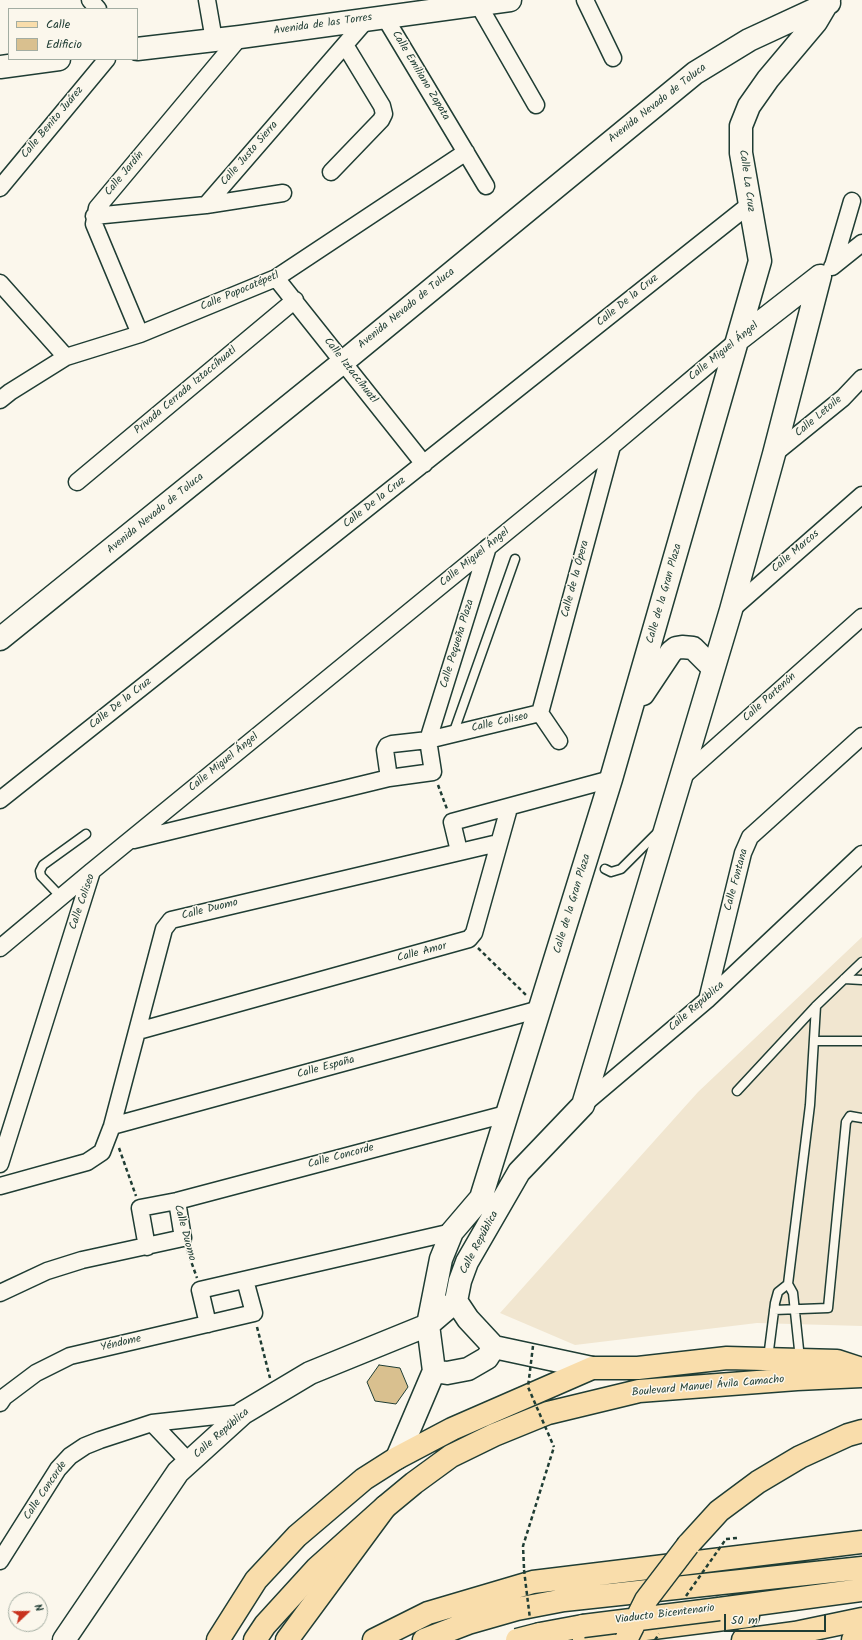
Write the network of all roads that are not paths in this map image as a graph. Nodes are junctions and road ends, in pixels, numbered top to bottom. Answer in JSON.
{"nodes":[{"id":1,"x":90,"y":0,"type":"edge"},
{"id":2,"x":207,"y":0,"type":"edge"},
{"id":3,"x":510,"y":0,"type":"edge"},
{"id":4,"x":584,"y":0,"type":"edge"},
{"id":5,"x":829,"y":1,"type":"edge"},
{"id":6,"x":478,"y":4,"type":"junction"},
{"id":7,"x":97,"y":8,"type":"edge"},
{"id":8,"x":376,"y":11,"type":"edge"},
{"id":9,"x":240,"y":37,"type":"junction"},
{"id":10,"x":214,"y":40,"type":"junction"},
{"id":11,"x":345,"y":45,"type":"junction"},
{"id":12,"x":138,"y":49,"type":"edge"},
{"id":13,"x":613,"y":58,"type":"dead end"},
{"id":14,"x":52,"y":60,"type":"edge"},
{"id":15,"x":106,"y":60,"type":"edge"},
{"id":16,"x":0,"y":67,"type":"edge"},
{"id":17,"x":536,"y":105,"type":"dead end"},
{"id":18,"x":466,"y":152,"type":"junction"},
{"id":19,"x":331,"y":172,"type":"dead end"},
{"id":20,"x":486,"y":186,"type":"dead end"},
{"id":21,"x":0,"y":188,"type":"edge"},
{"id":22,"x":283,"y":193,"type":"dead end"},
{"id":23,"x":852,"y":201,"type":"dead end"},
{"id":24,"x":206,"y":205,"type":"junction"},
{"id":25,"x":749,"y":205,"type":"junction"},
{"id":26,"x":94,"y":216,"type":"junction"},
{"id":27,"x":862,"y":244,"type":"edge"},
{"id":28,"x":826,"y":271,"type":"junction"},
{"id":29,"x":276,"y":278,"type":"junction"},
{"id":30,"x":0,"y":283,"type":"edge"},
{"id":31,"x":295,"y":300,"type":"junction"},
{"id":32,"x":140,"y":334,"type":"junction"},
{"id":33,"x":739,"y":339,"type":"junction"},
{"id":34,"x":66,"y":357,"type":"junction"},
{"id":35,"x":343,"y":362,"type":"junction"},
{"id":36,"x":862,"y":378,"type":"edge"},
{"id":37,"x":3,"y":391,"type":"edge"},
{"id":38,"x":612,"y":446,"type":"junction"},
{"id":39,"x":774,"y":454,"type":"junction"},
{"id":40,"x":424,"y":464,"type":"junction"},
{"id":41,"x":77,"y":482,"type":"dead end"},
{"id":42,"x":862,"y":495,"type":"edge"},
{"id":43,"x":488,"y":547,"type":"junction"},
{"id":44,"x":515,"y":559,"type":"dead end"},
{"id":45,"x":731,"y":610,"type":"junction"},
{"id":46,"x":862,"y":617,"type":"edge"},
{"id":47,"x":0,"y":639,"type":"edge"},
{"id":48,"x":713,"y":668,"type":"junction"},
{"id":49,"x":631,"y":712,"type":"junction"},
{"id":50,"x":540,"y":713,"type":"junction"},
{"id":51,"x":453,"y":734,"type":"junction"},
{"id":52,"x":862,"y":736,"type":"edge"},
{"id":53,"x":428,"y":740,"type":"junction"},
{"id":54,"x":559,"y":741,"type":"dead end"},
{"id":55,"x":389,"y":778,"type":"junction"},
{"id":56,"x":612,"y":779,"type":"junction"},
{"id":57,"x":679,"y":780,"type":"junction"},
{"id":58,"x":0,"y":800,"type":"edge"},
{"id":59,"x":509,"y":808,"type":"junction"},
{"id":60,"x":666,"y":823,"type":"junction"},
{"id":61,"x":86,"y":834,"type":"dead end"},
{"id":62,"x":130,"y":841,"type":"junction"},
{"id":63,"x":498,"y":843,"type":"junction"},
{"id":64,"x":459,"y":851,"type":"junction"},
{"id":65,"x":862,"y":854,"type":"edge"},
{"id":66,"x":605,"y":869,"type":"dead end"},
{"id":67,"x":92,"y":871,"type":"junction"},
{"id":68,"x":61,"y":897,"type":"junction"},
{"id":69,"x":0,"y":948,"type":"edge"},
{"id":70,"x":862,"y":962,"type":"edge"},
{"id":71,"x":844,"y":979,"type":"junction"},
{"id":72,"x":862,"y":980,"type":"edge"},
{"id":73,"x":707,"y":1000,"type":"junction"},
{"id":74,"x":816,"y":1006,"type":"junction"},
{"id":75,"x":540,"y":1009,"type":"junction"},
{"id":76,"x":138,"y":1031,"type":"junction"},
{"id":77,"x":814,"y":1041,"type":"junction"},
{"id":78,"x":862,"y":1041,"type":"edge"},
{"id":79,"x":737,"y":1091,"type":"dead end"},
{"id":80,"x":583,"y":1105,"type":"junction"},
{"id":81,"x":506,"y":1114,"type":"junction"},
{"id":82,"x":862,"y":1118,"type":"edge"},
{"id":83,"x":112,"y":1126,"type":"junction"},
{"id":84,"x":0,"y":1164,"type":"edge"},
{"id":85,"x":0,"y":1186,"type":"edge"},
{"id":86,"x":177,"y":1201,"type":"junction"},
{"id":87,"x":452,"y":1232,"type":"junction"},
{"id":88,"x":147,"y":1247,"type":"junction"},
{"id":89,"x":245,"y":1280,"type":"junction"},
{"id":90,"x":788,"y":1284,"type":"junction"},
{"id":91,"x":0,"y":1293,"type":"edge"},
{"id":92,"x":456,"y":1301,"type":"junction"},
{"id":93,"x":774,"y":1310,"type":"junction"},
{"id":94,"x":794,"y":1310,"type":"junction"},
{"id":95,"x":208,"y":1324,"type":"junction"},
{"id":96,"x":428,"y":1325,"type":"junction"},
{"id":97,"x":494,"y":1347,"type":"junction"},
{"id":98,"x":768,"y":1359,"type":"junction"},
{"id":99,"x":800,"y":1359,"type":"junction"},
{"id":100,"x":592,"y":1368,"type":"junction"},
{"id":101,"x":862,"y":1369,"type":"edge"},
{"id":102,"x":434,"y":1371,"type":"junction"},
{"id":103,"x":862,"y":1376,"type":"edge"},
{"id":104,"x":0,"y":1403,"type":"edge"},
{"id":105,"x":243,"y":1413,"type":"junction"},
{"id":106,"x":152,"y":1423,"type":"junction"},
{"id":107,"x":862,"y":1431,"type":"edge"},
{"id":108,"x":397,"y":1458,"type":"junction"},
{"id":109,"x":189,"y":1462,"type":"junction"},
{"id":110,"x":385,"y":1507,"type":"junction"},
{"id":111,"x":862,"y":1542,"type":"edge"},
{"id":112,"x":0,"y":1561,"type":"edge"},
{"id":113,"x":862,"y":1568,"type":"edge"},
{"id":114,"x":862,"y":1590,"type":"edge"},
{"id":115,"x":862,"y":1600,"type":"edge"},
{"id":116,"x":862,"y":1619,"type":"edge"},
{"id":117,"x":524,"y":1632,"type":"edge"},
{"id":118,"x":795,"y":1633,"type":"junction"},
{"id":119,"x":592,"y":1637,"type":"edge"},
{"id":120,"x":862,"y":1637,"type":"edge"},
{"id":121,"x":64,"y":1640,"type":"edge"},
{"id":122,"x":218,"y":1640,"type":"edge"},
{"id":123,"x":255,"y":1640,"type":"edge"},
{"id":124,"x":287,"y":1640,"type":"edge"},
{"id":125,"x":374,"y":1640,"type":"edge"},
{"id":126,"x":424,"y":1640,"type":"edge"},
{"id":127,"x":551,"y":1640,"type":"edge"},
{"id":128,"x":626,"y":1640,"type":"edge"},
{"id":129,"x":743,"y":1640,"type":"edge"},
{"id":130,"x":775,"y":1640,"type":"edge"},
{"id":131,"x":853,"y":1640,"type":"edge"}],
"edges":[{"from":1,"to":7,"type":"street"},
{"from":2,"to":10,"type":"street"},
{"from":3,"to":6,"type":"street","name":"Avenida de las Torres"},
{"from":4,"to":13,"type":"street"},
{"from":5,"to":25,"type":"street","name":"Calle La Cruz"},
{"from":5,"to":35,"type":"street","name":"Avenida Nevado de Toluca"},
{"from":6,"to":8,"type":"street","name":"Avenida de las Torres"},
{"from":6,"to":17,"type":"street"},
{"from":8,"to":9,"type":"street","name":"Avenida de las Torres"},
{"from":8,"to":11,"type":"street","name":"Calle Justo Sierra"},
{"from":8,"to":18,"type":"street","name":"Calle Emiliano Zapata"},
{"from":9,"to":10,"type":"street","name":"Avenida de las Torres"},
{"from":9,"to":26,"type":"street","name":"Calle Jardín"},
{"from":10,"to":12,"type":"street","name":"Avenida de las Torres"},
{"from":11,"to":19,"type":"street"},
{"from":11,"to":24,"type":"street","name":"Calle Justo Sierra"},
{"from":14,"to":16,"type":"street"},
{"from":15,"to":21,"type":"street","name":"Calle Benito Juárez"},
{"from":18,"to":20,"type":"street","name":"Calle Emiliano Zapata"},
{"from":18,"to":29,"type":"street","name":"Calle Popocatépetl"},
{"from":22,"to":24,"type":"street"},
{"from":23,"to":28,"type":"street"},
{"from":24,"to":26,"type":"street"},
{"from":25,"to":33,"type":"street","name":"Calle La Cruz"},
{"from":25,"to":40,"type":"street","name":"Calle De la Cruz"},
{"from":26,"to":32,"type":"street"},
{"from":27,"to":28,"type":"street"},
{"from":28,"to":33,"type":"street","name":"Calle Miguel Ángel"},
{"from":28,"to":39,"type":"street"},
{"from":29,"to":31,"type":"street","name":"Calle Iztaccíhuatl"},
{"from":29,"to":32,"type":"street","name":"Calle Popocatépetl"},
{"from":30,"to":34,"type":"street"},
{"from":31,"to":35,"type":"street","name":"Calle Iztaccíhuatl"},
{"from":31,"to":41,"type":"street","name":"Privada Cerrada Iztaccíhuatl"},
{"from":32,"to":34,"type":"street","name":"Calle Popocatépetl"},
{"from":33,"to":38,"type":"street","name":"Calle Miguel Ángel"},
{"from":33,"to":49,"type":"street","name":"Calle de la Gran Plaza"},
{"from":34,"to":37,"type":"street","name":"Calle Popocatépetl"},
{"from":35,"to":40,"type":"street","name":"Calle Iztaccíhuatl"},
{"from":35,"to":47,"type":"street","name":"Avenida Nevado de Toluca"},
{"from":36,"to":39,"type":"street","name":"Calle Letoile"},
{"from":38,"to":43,"type":"street","name":"Calle Miguel Ángel"},
{"from":38,"to":50,"type":"street","name":"Calle de la Ópera"},
{"from":39,"to":45,"type":"street"},
{"from":40,"to":58,"type":"street","name":"Calle De la Cruz"},
{"from":42,"to":45,"type":"street","name":"Calle Marcos"},
{"from":43,"to":53,"type":"street","name":"Calle Pequeña Plaza"},
{"from":43,"to":62,"type":"street","name":"Calle Miguel Ángel"},
{"from":44,"to":51,"type":"lane"},
{"from":45,"to":48,"type":"street"},
{"from":46,"to":57,"type":"street","name":"Calle Partenón"},
{"from":48,"to":49,"type":"street"},
{"from":48,"to":57,"type":"street"},
{"from":49,"to":56,"type":"street","name":"Calle de la Gran Plaza"},
{"from":50,"to":51,"type":"street","name":"Calle Coliseo"},
{"from":50,"to":54,"type":"street","name":"Calle Coliseo"},
{"from":51,"to":53,"type":"street","name":"Calle Coliseo"},
{"from":52,"to":73,"type":"street","name":"Calle Fontana"},
{"from":53,"to":55,"type":"street","name":"Calle Coliseo"},
{"from":53,"to":55,"type":"street","name":"Calle Coliseo"},
{"from":55,"to":62,"type":"street","name":"Calle Coliseo"},
{"from":56,"to":59,"type":"street"},
{"from":56,"to":75,"type":"street","name":"Calle de la Gran Plaza"},
{"from":57,"to":60,"type":"street"},
{"from":59,"to":63,"type":"street"},
{"from":59,"to":64,"type":"street"},
{"from":60,"to":66,"type":"lane"},
{"from":60,"to":80,"type":"street"},
{"from":61,"to":68,"type":"lane"},
{"from":62,"to":67,"type":"street","name":"Calle Coliseo"},
{"from":63,"to":64,"type":"street","name":"Calle Duomo"},
{"from":63,"to":76,"type":"street","name":"Calle Amor"},
{"from":64,"to":76,"type":"street","name":"Calle Duomo"},
{"from":65,"to":73,"type":"street","name":"Calle República"},
{"from":67,"to":68,"type":"street"},
{"from":67,"to":84,"type":"street","name":"Calle Coliseo"},
{"from":68,"to":69,"type":"street"},
{"from":70,"to":71,"type":"lane"},
{"from":71,"to":72,"type":"lane"},
{"from":71,"to":74,"type":"lane"},
{"from":73,"to":80,"type":"street","name":"Calle República"},
{"from":74,"to":77,"type":"lane"},
{"from":74,"to":79,"type":"lane"},
{"from":75,"to":81,"type":"street","name":"Calle de la Gran Plaza"},
{"from":75,"to":83,"type":"street","name":"Calle España"},
{"from":76,"to":83,"type":"street","name":"Calle Duomo"},
{"from":77,"to":78,"type":"lane"},
{"from":77,"to":90,"type":"lane"},
{"from":80,"to":92,"type":"street","name":"Calle República"},
{"from":81,"to":86,"type":"street","name":"Calle Concorde"},
{"from":81,"to":87,"type":"street","name":"Calle de la Gran Plaza"},
{"from":82,"to":94,"type":"lane"},
{"from":83,"to":85,"type":"street","name":"Calle Duomo"},
{"from":86,"to":88,"type":"street","name":"Calle Duomo"},
{"from":86,"to":88,"type":"street","name":"Calle Duomo"},
{"from":87,"to":89,"type":"street"},
{"from":87,"to":96,"type":"street","name":"Calle de la Gran Plaza"},
{"from":88,"to":91,"type":"street"},
{"from":89,"to":95,"type":"street"},
{"from":89,"to":95,"type":"street","name":"Yéndome"},
{"from":90,"to":93,"type":"lane"},
{"from":90,"to":94,"type":"lane"},
{"from":92,"to":96,"type":"street","name":"Calle República"},
{"from":92,"to":97,"type":"street"},
{"from":93,"to":94,"type":"lane"},
{"from":93,"to":98,"type":"lane"},
{"from":94,"to":99,"type":"lane"},
{"from":95,"to":104,"type":"street","name":"Yéndome"},
{"from":96,"to":102,"type":"street","name":"Calle de la Gran Plaza"},
{"from":96,"to":105,"type":"street","name":"Calle República"},
{"from":97,"to":100,"type":"street"},
{"from":97,"to":102,"type":"street"},
{"from":98,"to":99,"type":"main road"},
{"from":98,"to":100,"type":"main road"},
{"from":99,"to":101,"type":"main road"},
{"from":100,"to":108,"type":"main road"},
{"from":102,"to":108,"type":"street"},
{"from":103,"to":110,"type":"main road","name":"Boulevard Manuel Ávila Camacho"},
{"from":105,"to":106,"type":"street","name":"Calle Concorde"},
{"from":105,"to":109,"type":"street","name":"Calle República"},
{"from":106,"to":109,"type":"street"},
{"from":106,"to":112,"type":"street","name":"Calle Concorde"},
{"from":107,"to":128,"type":"main road","bridge":true},
{"from":108,"to":122,"type":"main road"},
{"from":109,"to":121,"type":"street","name":"Calle República"},
{"from":110,"to":123,"type":"main road","name":"Boulevard Manuel Ávila Camacho"},
{"from":110,"to":124,"type":"main road"},
{"from":111,"to":125,"type":"main road"},
{"from":113,"to":126,"type":"main road"},
{"from":114,"to":117,"type":"main road","name":"Viaducto Bicentenario","bridge":true},
{"from":115,"to":119,"type":"main road"},
{"from":116,"to":118,"type":"main road"},
{"from":118,"to":129,"type":"main road"},
{"from":118,"to":130,"type":"main road"},
{"from":119,"to":127,"type":"main road"},
{"from":120,"to":131,"type":"main road"}]}
